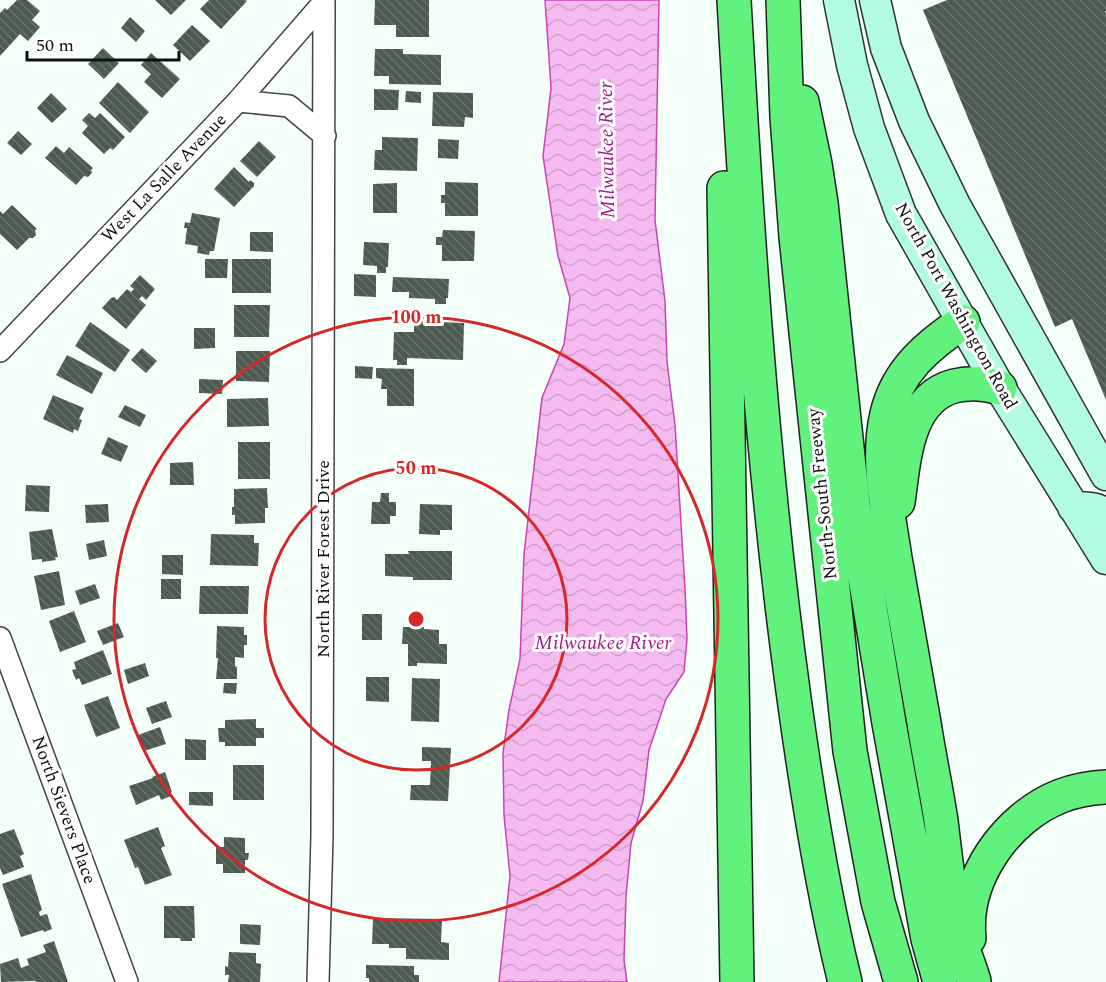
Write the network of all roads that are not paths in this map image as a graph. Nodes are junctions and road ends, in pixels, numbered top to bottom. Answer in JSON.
{"nodes":[{"id":1,"x":726,"y":0,"type":"edge"},
{"id":2,"x":734,"y":0,"type":"edge"},
{"id":3,"x":783,"y":0,"type":"edge"},
{"id":4,"x":839,"y":0,"type":"edge"},
{"id":5,"x":875,"y":0,"type":"edge"},
{"id":6,"x":324,"y":1,"type":"edge"},
{"id":7,"x":785,"y":33,"type":"junction"},
{"id":8,"x":238,"y":101,"type":"junction"},
{"id":9,"x":325,"y":136,"type":"junction"},
{"id":10,"x":1005,"y":295,"type":"junction"},
{"id":11,"x":963,"y":322,"type":"junction"},
{"id":12,"x":0,"y":351,"type":"edge"},
{"id":13,"x":1000,"y":388,"type":"junction"},
{"id":14,"x":1106,"y":475,"type":"edge"},
{"id":15,"x":1073,"y":507,"type":"junction"},
{"id":16,"x":1106,"y":516,"type":"edge"},
{"id":17,"x":892,"y":536,"type":"junction"},
{"id":18,"x":1106,"y":559,"type":"edge"},
{"id":19,"x":0,"y":638,"type":"edge"},
{"id":20,"x":1106,"y":787,"type":"edge"},
{"id":21,"x":974,"y":981,"type":"edge"},
{"id":22,"x":127,"y":982,"type":"edge"},
{"id":23,"x":318,"y":982,"type":"edge"},
{"id":24,"x":737,"y":982,"type":"edge"},
{"id":25,"x":844,"y":982,"type":"edge"},
{"id":26,"x":901,"y":982,"type":"edge"},
{"id":27,"x":940,"y":982,"type":"edge"}],
"edges":[{"from":1,"to":24,"type":"highway"},
{"from":2,"to":25,"type":"highway"},
{"from":3,"to":7,"type":"highway","name":"North-South Freeway"},
{"from":4,"to":11,"type":"main road","name":"North Port Washington Road"},
{"from":5,"to":10,"type":"main road"},
{"from":6,"to":8,"type":"street","name":"West La Salle Avenue"},
{"from":6,"to":9,"type":"street","name":"North River Forest Drive"},
{"from":7,"to":26,"type":"highway","name":"North-South Freeway"},
{"from":7,"to":27,"type":"highway"},
{"from":8,"to":9,"type":"street"},
{"from":8,"to":12,"type":"street","name":"West La Salle Avenue"},
{"from":9,"to":23,"type":"street","name":"North River Forest Drive"},
{"from":10,"to":11,"type":"main road"},
{"from":10,"to":14,"type":"main road"},
{"from":11,"to":13,"type":"main road","name":"North Port Washington Road"},
{"from":11,"to":17,"type":"highway"},
{"from":13,"to":15,"type":"main road","name":"North Port Washington Road"},
{"from":13,"to":17,"type":"highway"},
{"from":15,"to":16,"type":"main road"},
{"from":15,"to":18,"type":"main road","name":"North Port Washington Road"},
{"from":17,"to":21,"type":"highway"},
{"from":19,"to":22,"type":"street","name":"North Sievers Place"},
{"from":20,"to":21,"type":"highway"}]}
